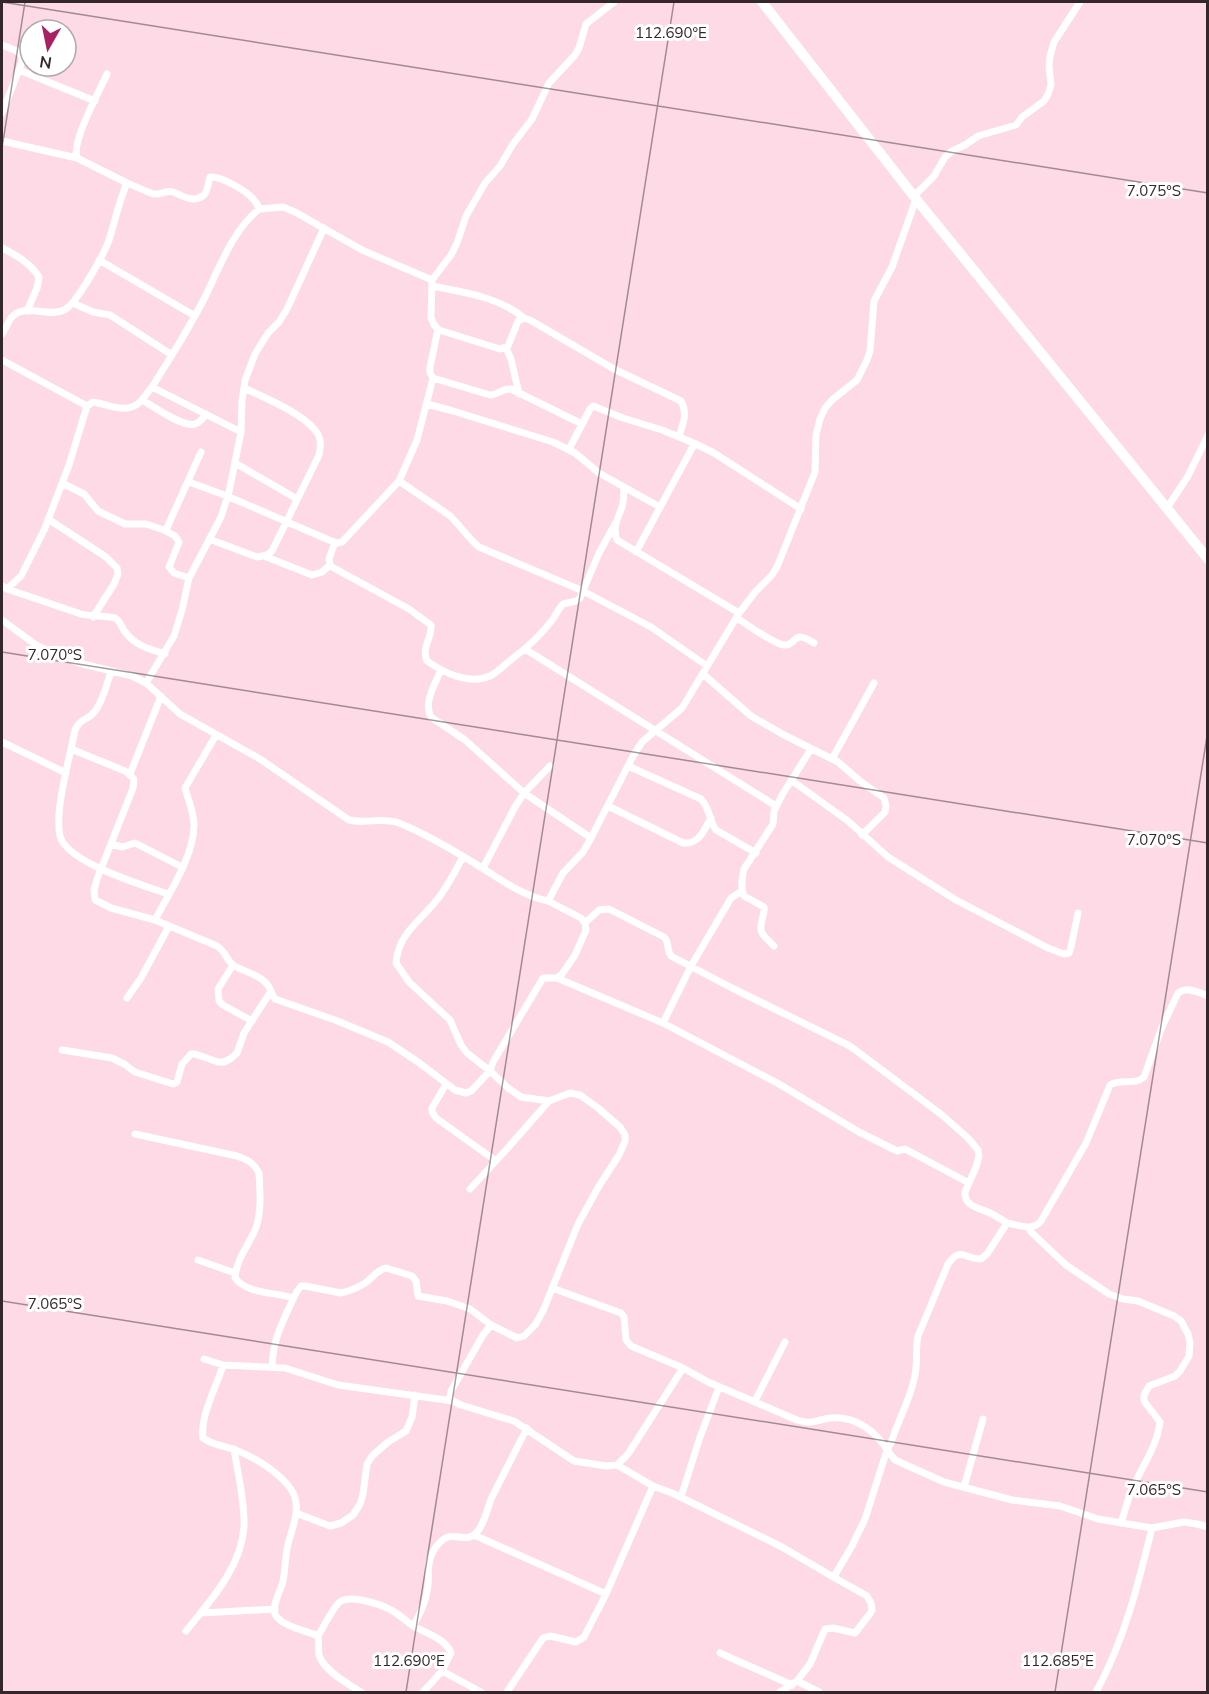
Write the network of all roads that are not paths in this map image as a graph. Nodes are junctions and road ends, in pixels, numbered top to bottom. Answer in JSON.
{"nodes":[{"id":1,"x":614,"y":2,"type":"edge"},
{"id":2,"x":762,"y":2,"type":"edge"},
{"id":3,"x":1080,"y":2,"type":"edge"},
{"id":4,"x":2,"y":45,"type":"edge"},
{"id":5,"x":18,"y":52,"type":"edge"},
{"id":6,"x":18,"y":73,"type":"edge"},
{"id":7,"x":107,"y":74,"type":"dead end"},
{"id":8,"x":39,"y":78,"type":"edge"},
{"id":9,"x":95,"y":100,"type":"junction"},
{"id":10,"x":2,"y":113,"type":"edge"},
{"id":11,"x":2,"y":141,"type":"edge"},
{"id":12,"x":77,"y":158,"type":"junction"},
{"id":13,"x":127,"y":183,"type":"junction"},
{"id":14,"x":915,"y":198,"type":"junction"},
{"id":15,"x":259,"y":209,"type":"junction"},
{"id":16,"x":324,"y":228,"type":"junction"},
{"id":17,"x":2,"y":248,"type":"edge"},
{"id":18,"x":99,"y":260,"type":"junction"},
{"id":19,"x":432,"y":283,"type":"junction"},
{"id":20,"x":73,"y":303,"type":"junction"},
{"id":21,"x":27,"y":311,"type":"junction"},
{"id":22,"x":195,"y":316,"type":"junction"},
{"id":23,"x":524,"y":318,"type":"junction"},
{"id":24,"x":438,"y":329,"type":"junction"},
{"id":25,"x":2,"y":334,"type":"edge"},
{"id":26,"x":506,"y":348,"type":"junction"},
{"id":27,"x":172,"y":355,"type":"junction"},
{"id":28,"x":2,"y":360,"type":"edge"},
{"id":29,"x":434,"y":378,"type":"junction"},
{"id":30,"x":152,"y":387,"type":"junction"},
{"id":31,"x":244,"y":388,"type":"junction"},
{"id":32,"x":519,"y":394,"type":"junction"},
{"id":33,"x":142,"y":400,"type":"junction"},
{"id":34,"x":427,"y":404,"type":"junction"},
{"id":35,"x":87,"y":406,"type":"junction"},
{"id":36,"x":206,"y":414,"type":"junction"},
{"id":37,"x":582,"y":424,"type":"junction"},
{"id":38,"x":241,"y":432,"type":"junction"},
{"id":39,"x":1208,"y":435,"type":"edge"},
{"id":40,"x":679,"y":436,"type":"junction"},
{"id":41,"x":696,"y":444,"type":"junction"},
{"id":42,"x":569,"y":449,"type":"junction"},
{"id":43,"x":201,"y":452,"type":"dead end"},
{"id":44,"x":235,"y":463,"type":"junction"},
{"id":45,"x":399,"y":481,"type":"junction"},
{"id":46,"x":189,"y":482,"type":"junction"},
{"id":47,"x":62,"y":483,"type":"junction"},
{"id":48,"x":624,"y":487,"type":"junction"},
{"id":49,"x":228,"y":496,"type":"junction"},
{"id":50,"x":297,"y":499,"type":"junction"},
{"id":51,"x":660,"y":507,"type":"junction"},
{"id":52,"x":1167,"y":508,"type":"junction"},
{"id":53,"x":801,"y":509,"type":"junction"},
{"id":54,"x":48,"y":519,"type":"junction"},
{"id":55,"x":286,"y":521,"type":"junction"},
{"id":56,"x":616,"y":522,"type":"junction"},
{"id":57,"x":165,"y":530,"type":"junction"},
{"id":58,"x":209,"y":539,"type":"junction"},
{"id":59,"x":335,"y":542,"type":"junction"},
{"id":60,"x":636,"y":552,"type":"junction"},
{"id":61,"x":264,"y":556,"type":"junction"},
{"id":62,"x":1208,"y":559,"type":"edge"},
{"id":63,"x":330,"y":565,"type":"junction"},
{"id":64,"x":189,"y":578,"type":"junction"},
{"id":65,"x":4,"y":587,"type":"edge"},
{"id":66,"x":583,"y":591,"type":"junction"},
{"id":67,"x":738,"y":615,"type":"junction"},
{"id":68,"x":93,"y":616,"type":"junction"},
{"id":69,"x":2,"y":620,"type":"edge"},
{"id":70,"x":814,"y":643,"type":"dead end"},
{"id":71,"x":525,"y":649,"type":"junction"},
{"id":72,"x":165,"y":654,"type":"junction"},
{"id":73,"x":707,"y":666,"type":"junction"},
{"id":74,"x":441,"y":670,"type":"junction"},
{"id":75,"x":111,"y":671,"type":"junction"},
{"id":76,"x":703,"y":674,"type":"junction"},
{"id":77,"x":146,"y":683,"type":"junction"},
{"id":78,"x":874,"y":683,"type":"dead end"},
{"id":79,"x":161,"y":696,"type":"junction"},
{"id":80,"x":656,"y":730,"type":"junction"},
{"id":81,"x":216,"y":735,"type":"junction"},
{"id":82,"x":2,"y":742,"type":"edge"},
{"id":83,"x":71,"y":749,"type":"junction"},
{"id":84,"x":811,"y":749,"type":"junction"},
{"id":85,"x":832,"y":759,"type":"junction"},
{"id":86,"x":550,"y":766,"type":"dead end"},
{"id":87,"x":628,"y":766,"type":"junction"},
{"id":88,"x":66,"y":773,"type":"junction"},
{"id":89,"x":130,"y":774,"type":"junction"},
{"id":90,"x":791,"y":780,"type":"junction"},
{"id":91,"x":525,"y":793,"type":"junction"},
{"id":92,"x":608,"y":806,"type":"junction"},
{"id":93,"x":776,"y":806,"type":"junction"},
{"id":94,"x":711,"y":818,"type":"junction"},
{"id":95,"x":862,"y":835,"type":"junction"},
{"id":96,"x":591,"y":838,"type":"junction"},
{"id":97,"x":111,"y":844,"type":"junction"},
{"id":98,"x":756,"y":852,"type":"junction"},
{"id":99,"x":464,"y":856,"type":"junction"},
{"id":100,"x":182,"y":867,"type":"junction"},
{"id":101,"x":483,"y":868,"type":"junction"},
{"id":102,"x":101,"y":869,"type":"junction"},
{"id":103,"x":742,"y":891,"type":"junction"},
{"id":104,"x":168,"y":894,"type":"junction"},
{"id":105,"x":548,"y":901,"type":"junction"},
{"id":106,"x":1078,"y":913,"type":"dead end"},
{"id":107,"x":155,"y":920,"type":"junction"},
{"id":108,"x":585,"y":923,"type":"junction"},
{"id":109,"x":169,"y":926,"type":"junction"},
{"id":110,"x":774,"y":946,"type":"dead end"},
{"id":111,"x":233,"y":965,"type":"junction"},
{"id":112,"x":691,"y":966,"type":"junction"},
{"id":113,"x":557,"y":978,"type":"junction"},
{"id":114,"x":271,"y":992,"type":"junction"},
{"id":115,"x":1208,"y":996,"type":"edge"},
{"id":116,"x":128,"y":999,"type":"dead end"},
{"id":117,"x":252,"y":1021,"type":"junction"},
{"id":118,"x":663,"y":1023,"type":"junction"},
{"id":119,"x":62,"y":1050,"type":"dead end"},
{"id":120,"x":490,"y":1071,"type":"junction"},
{"id":121,"x":446,"y":1084,"type":"junction"},
{"id":122,"x":549,"y":1101,"type":"junction"},
{"id":123,"x":135,"y":1134,"type":"dead end"},
{"id":124,"x":496,"y":1161,"type":"junction"},
{"id":125,"x":969,"y":1183,"type":"junction"},
{"id":126,"x":470,"y":1189,"type":"dead end"},
{"id":127,"x":1008,"y":1224,"type":"junction"},
{"id":128,"x":1029,"y":1228,"type":"junction"},
{"id":129,"x":198,"y":1260,"type":"dead end"},
{"id":130,"x":235,"y":1273,"type":"junction"},
{"id":131,"x":552,"y":1288,"type":"junction"},
{"id":132,"x":293,"y":1298,"type":"junction"},
{"id":133,"x":491,"y":1325,"type":"junction"},
{"id":134,"x":785,"y":1342,"type":"dead end"},
{"id":135,"x":204,"y":1359,"type":"dead end"},
{"id":136,"x":223,"y":1365,"type":"junction"},
{"id":137,"x":272,"y":1367,"type":"junction"},
{"id":138,"x":683,"y":1368,"type":"junction"},
{"id":139,"x":719,"y":1387,"type":"junction"},
{"id":140,"x":415,"y":1395,"type":"junction"},
{"id":141,"x":453,"y":1401,"type":"junction"},
{"id":142,"x":755,"y":1401,"type":"junction"},
{"id":143,"x":983,"y":1419,"type":"dead end"},
{"id":144,"x":526,"y":1428,"type":"junction"},
{"id":145,"x":234,"y":1449,"type":"junction"},
{"id":146,"x":887,"y":1450,"type":"junction"},
{"id":147,"x":617,"y":1466,"type":"junction"},
{"id":148,"x":653,"y":1486,"type":"junction"},
{"id":149,"x":964,"y":1487,"type":"junction"},
{"id":150,"x":681,"y":1497,"type":"junction"},
{"id":151,"x":296,"y":1514,"type":"junction"},
{"id":152,"x":1120,"y":1523,"type":"junction"},
{"id":153,"x":1208,"y":1527,"type":"edge"},
{"id":154,"x":1152,"y":1528,"type":"junction"},
{"id":155,"x":474,"y":1535,"type":"junction"},
{"id":156,"x":835,"y":1578,"type":"junction"},
{"id":157,"x":606,"y":1594,"type":"junction"},
{"id":158,"x":274,"y":1610,"type":"junction"},
{"id":159,"x":201,"y":1613,"type":"junction"},
{"id":160,"x":413,"y":1626,"type":"junction"},
{"id":161,"x":186,"y":1631,"type":"dead end"},
{"id":162,"x":318,"y":1636,"type":"junction"},
{"id":163,"x":720,"y":1653,"type":"dead end"},
{"id":164,"x":442,"y":1671,"type":"junction"},
{"id":165,"x":795,"y":1683,"type":"junction"},
{"id":166,"x":362,"y":1692,"type":"edge"},
{"id":167,"x":423,"y":1692,"type":"edge"},
{"id":168,"x":481,"y":1692,"type":"edge"},
{"id":169,"x":507,"y":1692,"type":"edge"},
{"id":170,"x":780,"y":1692,"type":"edge"},
{"id":171,"x":819,"y":1692,"type":"edge"},
{"id":172,"x":1095,"y":1692,"type":"edge"}],
"edges":[{"from":1,"to":19,"type":"street"},
{"from":2,"to":14,"type":"main road"},
{"from":3,"to":14,"type":"street"},
{"from":4,"to":5,"type":"street"},
{"from":6,"to":10,"type":"street"},
{"from":7,"to":9,"type":"street"},
{"from":8,"to":9,"type":"street"},
{"from":9,"to":12,"type":"street"},
{"from":11,"to":12,"type":"street"},
{"from":12,"to":13,"type":"street"},
{"from":13,"to":15,"type":"street"},
{"from":13,"to":18,"type":"street"},
{"from":14,"to":52,"type":"main road"},
{"from":14,"to":53,"type":"street"},
{"from":15,"to":16,"type":"street"},
{"from":15,"to":22,"type":"street"},
{"from":16,"to":19,"type":"street"},
{"from":16,"to":31,"type":"street"},
{"from":17,"to":21,"type":"street"},
{"from":18,"to":20,"type":"street"},
{"from":18,"to":22,"type":"street"},
{"from":19,"to":23,"type":"street"},
{"from":19,"to":24,"type":"street"},
{"from":20,"to":21,"type":"street"},
{"from":20,"to":27,"type":"street"},
{"from":21,"to":25,"type":"street"},
{"from":22,"to":27,"type":"street"},
{"from":23,"to":26,"type":"street"},
{"from":23,"to":40,"type":"street"},
{"from":24,"to":26,"type":"street"},
{"from":24,"to":29,"type":"street"},
{"from":26,"to":32,"type":"street"},
{"from":27,"to":30,"type":"street"},
{"from":28,"to":35,"type":"street"},
{"from":29,"to":32,"type":"street"},
{"from":29,"to":34,"type":"street"},
{"from":30,"to":33,"type":"street"},
{"from":30,"to":36,"type":"street"},
{"from":31,"to":38,"type":"street"},
{"from":31,"to":50,"type":"street"},
{"from":32,"to":37,"type":"street"},
{"from":33,"to":35,"type":"street"},
{"from":33,"to":36,"type":"street"},
{"from":34,"to":42,"type":"street"},
{"from":34,"to":45,"type":"street"},
{"from":35,"to":47,"type":"street"},
{"from":36,"to":38,"type":"street"},
{"from":37,"to":40,"type":"street"},
{"from":37,"to":42,"type":"street"},
{"from":38,"to":44,"type":"street"},
{"from":39,"to":52,"type":"street"},
{"from":40,"to":41,"type":"street"},
{"from":41,"to":51,"type":"street"},
{"from":41,"to":53,"type":"street"},
{"from":42,"to":48,"type":"street"},
{"from":43,"to":46,"type":"street"},
{"from":44,"to":49,"type":"street"},
{"from":44,"to":50,"type":"street"},
{"from":45,"to":59,"type":"street"},
{"from":45,"to":66,"type":"street"},
{"from":46,"to":49,"type":"street"},
{"from":46,"to":57,"type":"street"},
{"from":47,"to":54,"type":"street"},
{"from":47,"to":57,"type":"street"},
{"from":48,"to":51,"type":"street"},
{"from":48,"to":56,"type":"street"},
{"from":49,"to":55,"type":"street"},
{"from":49,"to":58,"type":"street"},
{"from":50,"to":55,"type":"street"},
{"from":51,"to":60,"type":"street"},
{"from":52,"to":62,"type":"main road"},
{"from":53,"to":67,"type":"street"},
{"from":54,"to":65,"type":"street"},
{"from":54,"to":68,"type":"street"},
{"from":55,"to":59,"type":"street"},
{"from":55,"to":61,"type":"street"},
{"from":56,"to":60,"type":"street"},
{"from":56,"to":66,"type":"street"},
{"from":57,"to":64,"type":"street"},
{"from":58,"to":61,"type":"street"},
{"from":58,"to":64,"type":"street"},
{"from":59,"to":63,"type":"street"},
{"from":60,"to":67,"type":"street"},
{"from":61,"to":63,"type":"street"},
{"from":63,"to":74,"type":"street"},
{"from":64,"to":72,"type":"street"},
{"from":65,"to":68,"type":"street"},
{"from":66,"to":71,"type":"street"},
{"from":66,"to":73,"type":"street"},
{"from":67,"to":70,"type":"street"},
{"from":67,"to":73,"type":"street"},
{"from":68,"to":72,"type":"street"},
{"from":69,"to":75,"type":"street"},
{"from":71,"to":74,"type":"street"},
{"from":71,"to":80,"type":"street"},
{"from":72,"to":77,"type":"street"},
{"from":73,"to":76,"type":"street"},
{"from":74,"to":91,"type":"street"},
{"from":75,"to":77,"type":"street"},
{"from":75,"to":83,"type":"street"},
{"from":76,"to":80,"type":"street"},
{"from":76,"to":84,"type":"street"},
{"from":77,"to":79,"type":"street"},
{"from":78,"to":85,"type":"street"},
{"from":79,"to":81,"type":"street"},
{"from":79,"to":89,"type":"street"},
{"from":80,"to":87,"type":"street"},
{"from":80,"to":93,"type":"street"},
{"from":81,"to":99,"type":"street"},
{"from":81,"to":100,"type":"street"},
{"from":82,"to":88,"type":"street"},
{"from":83,"to":88,"type":"street"},
{"from":83,"to":89,"type":"street"},
{"from":84,"to":85,"type":"street"},
{"from":84,"to":90,"type":"street"},
{"from":85,"to":95,"type":"street"},
{"from":86,"to":91,"type":"street"},
{"from":87,"to":92,"type":"street"},
{"from":87,"to":94,"type":"street"},
{"from":88,"to":102,"type":"street"},
{"from":89,"to":97,"type":"street"},
{"from":90,"to":93,"type":"street"},
{"from":90,"to":95,"type":"street"},
{"from":91,"to":96,"type":"street"},
{"from":91,"to":101,"type":"street"},
{"from":92,"to":94,"type":"street"},
{"from":92,"to":96,"type":"street"},
{"from":93,"to":98,"type":"street"},
{"from":94,"to":98,"type":"street"},
{"from":95,"to":106,"type":"street"},
{"from":96,"to":105,"type":"street"},
{"from":97,"to":100,"type":"street"},
{"from":97,"to":102,"type":"street"},
{"from":98,"to":103,"type":"street"},
{"from":99,"to":101,"type":"street"},
{"from":99,"to":120,"type":"street"},
{"from":100,"to":104,"type":"street"},
{"from":101,"to":105,"type":"street"},
{"from":102,"to":104,"type":"street"},
{"from":102,"to":107,"type":"street"},
{"from":103,"to":110,"type":"street"},
{"from":103,"to":112,"type":"street"},
{"from":104,"to":107,"type":"street"},
{"from":105,"to":108,"type":"street"},
{"from":107,"to":109,"type":"street"},
{"from":108,"to":112,"type":"street"},
{"from":108,"to":113,"type":"street"},
{"from":109,"to":111,"type":"street"},
{"from":109,"to":116,"type":"street"},
{"from":111,"to":114,"type":"street"},
{"from":111,"to":117,"type":"street"},
{"from":112,"to":118,"type":"street"},
{"from":112,"to":125,"type":"street"},
{"from":113,"to":118,"type":"street"},
{"from":113,"to":120,"type":"street"},
{"from":114,"to":117,"type":"street"},
{"from":114,"to":121,"type":"street"},
{"from":115,"to":128,"type":"street"},
{"from":117,"to":119,"type":"street"},
{"from":118,"to":125,"type":"street"},
{"from":120,"to":121,"type":"street"},
{"from":120,"to":122,"type":"street"},
{"from":121,"to":124,"type":"street"},
{"from":122,"to":124,"type":"street"},
{"from":122,"to":131,"type":"street"},
{"from":123,"to":130,"type":"street"},
{"from":124,"to":126,"type":"street"},
{"from":125,"to":127,"type":"street"},
{"from":127,"to":128,"type":"street"},
{"from":127,"to":146,"type":"street"},
{"from":128,"to":152,"type":"street"},
{"from":129,"to":130,"type":"street"},
{"from":130,"to":132,"type":"street"},
{"from":131,"to":133,"type":"street"},
{"from":131,"to":138,"type":"street"},
{"from":132,"to":133,"type":"street"},
{"from":132,"to":137,"type":"street"},
{"from":133,"to":141,"type":"street"},
{"from":134,"to":142,"type":"street"},
{"from":135,"to":136,"type":"street"},
{"from":136,"to":137,"type":"street"},
{"from":136,"to":145,"type":"street"},
{"from":137,"to":140,"type":"street"},
{"from":138,"to":139,"type":"street"},
{"from":138,"to":147,"type":"street"},
{"from":139,"to":142,"type":"street"},
{"from":139,"to":150,"type":"street"},
{"from":140,"to":141,"type":"street"},
{"from":140,"to":151,"type":"street"},
{"from":141,"to":144,"type":"street"},
{"from":142,"to":146,"type":"street"},
{"from":143,"to":149,"type":"street"},
{"from":144,"to":147,"type":"street"},
{"from":144,"to":155,"type":"street"},
{"from":145,"to":151,"type":"street"},
{"from":145,"to":159,"type":"street"},
{"from":146,"to":149,"type":"street"},
{"from":146,"to":156,"type":"street"},
{"from":147,"to":148,"type":"street"},
{"from":148,"to":150,"type":"street"},
{"from":148,"to":157,"type":"street"},
{"from":149,"to":152,"type":"street"},
{"from":150,"to":156,"type":"street"},
{"from":151,"to":158,"type":"street"},
{"from":152,"to":154,"type":"street"},
{"from":153,"to":154,"type":"street"},
{"from":154,"to":172,"type":"street"},
{"from":155,"to":157,"type":"street"},
{"from":155,"to":160,"type":"street"},
{"from":156,"to":165,"type":"street"},
{"from":157,"to":169,"type":"street"},
{"from":158,"to":159,"type":"street"},
{"from":158,"to":162,"type":"street"},
{"from":159,"to":161,"type":"street"},
{"from":160,"to":162,"type":"street"},
{"from":160,"to":164,"type":"street"},
{"from":162,"to":166,"type":"street"},
{"from":163,"to":165,"type":"street"},
{"from":164,"to":167,"type":"street"},
{"from":164,"to":168,"type":"street"},
{"from":165,"to":170,"type":"street"},
{"from":165,"to":171,"type":"street"}]}
